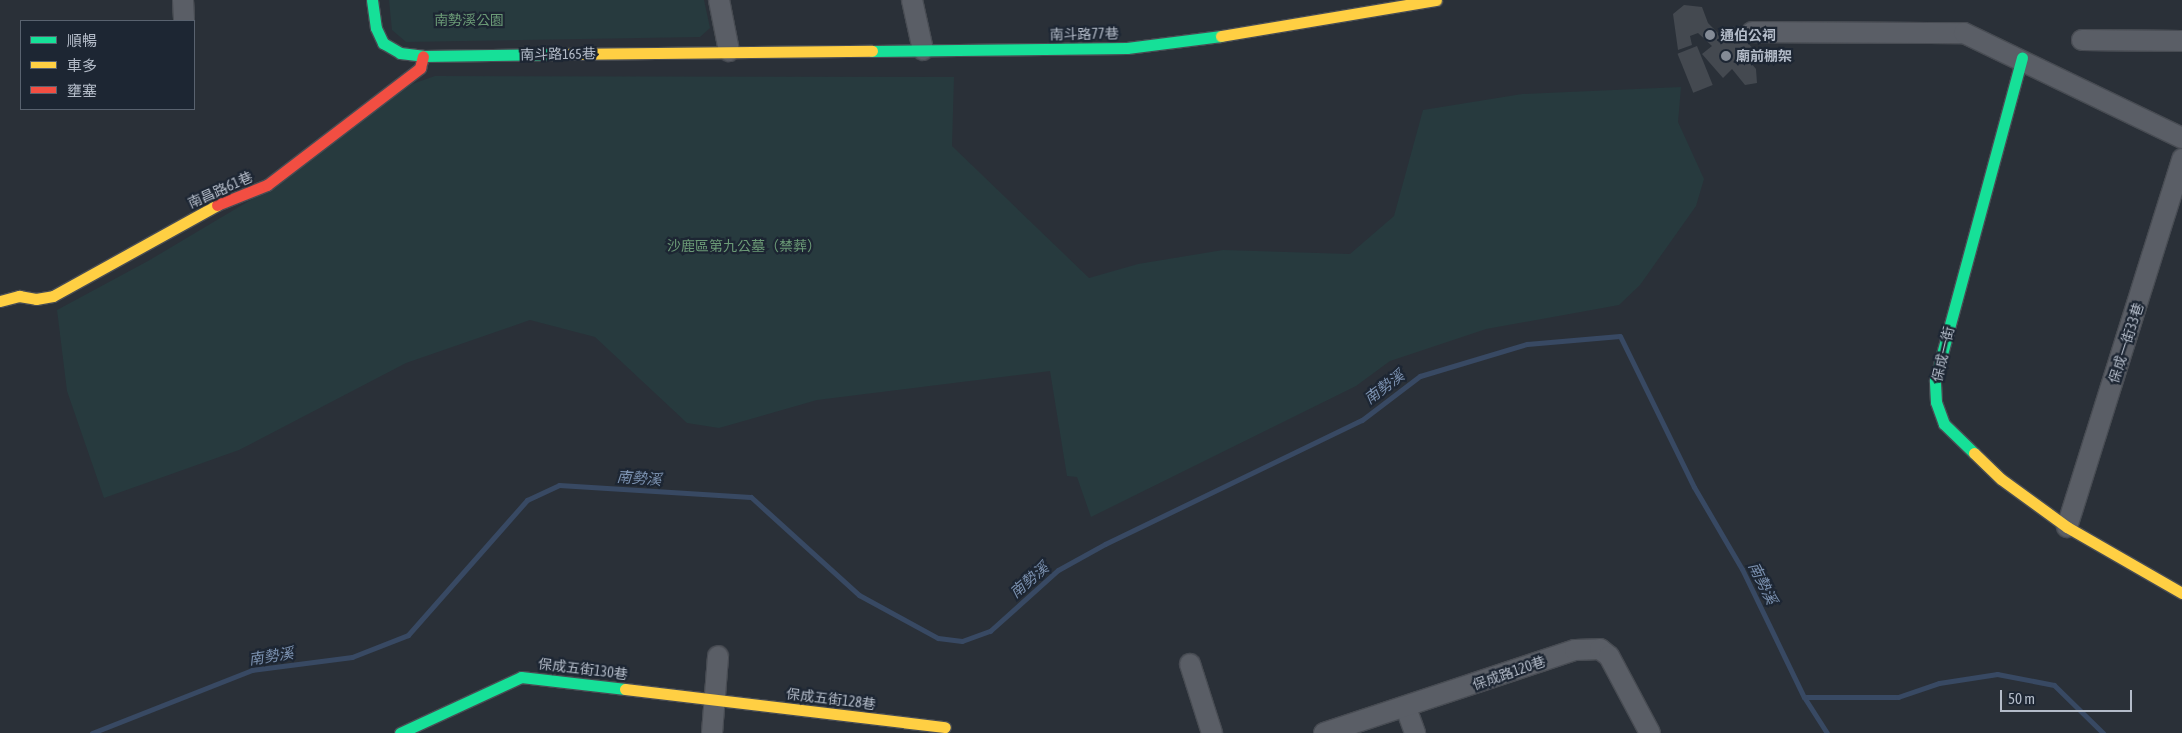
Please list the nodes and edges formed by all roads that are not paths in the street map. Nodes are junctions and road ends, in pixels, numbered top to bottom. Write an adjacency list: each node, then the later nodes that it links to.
1 (183, 0): 7 (street)
2 (372, 0): 13 (street, 南斗路165巷)
3 (719, 0): 12 (street)
4 (912, 0): 11 (street)
5 (1436, 0): 6 (street, 南斗路77巷)
6 (1352, 7): 11 (street, 南斗路77巷)
7 (184, 20)
8 (1752, 32): 14 (street)
9 (2082, 40): 10 (street)
10 (2182, 41)
11 (923, 50): 12 (street, 南斗路77巷)
12 (729, 51): 13 (street, 南斗路165巷)
13 (423, 56): 17 (street, 南昌路61巷)
14 (2022, 58): 15 (street); 18 (street, 保成一街)
15 (2182, 138)
16 (2182, 159): 18 (street, 保成一街33巷)
17 (0, 301)
18 (2067, 527): 19 (street, 保成一街)
19 (2182, 592)
20 (718, 656): 22 (street)
21 (1190, 664): 27 (street)
22 (714, 700): 24 (street, 保成五街128巷); 25 (street, 保成五街130巷); 26 (street)
23 (1406, 708): 28 (street, 保成路120巷); 29 (street); 30 (street, 保成路120巷)
24 (945, 727)
25 (400, 733)
26 (712, 733)
27 (1212, 733)
28 (1324, 733)
29 (1415, 733)
30 (1650, 733)

